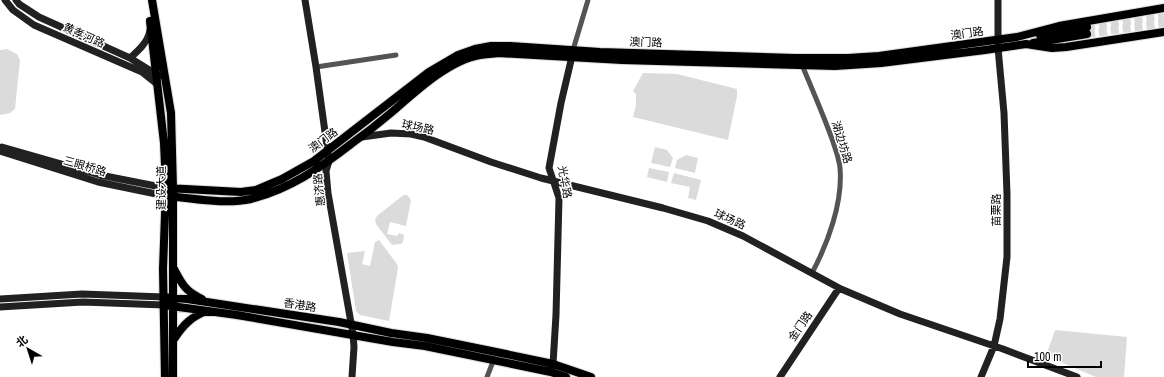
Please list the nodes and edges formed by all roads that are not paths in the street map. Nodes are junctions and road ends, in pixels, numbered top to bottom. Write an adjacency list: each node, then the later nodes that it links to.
1 (5, 0): 21 (street, 黄孝河路)
2 (16, 0): 16 (street, 黄孝河路)
3 (147, 0): 9 (main road, 建设大道)
4 (152, 0): 20 (main road, 建设大道)
5 (305, 0): 18 (street, 惠济路)
6 (588, 0): 14 (street, 光华路)
7 (998, 0): 12 (street, 苗栗路)
8 (1162, 9): 11 (main road, 澳门路)
9 (150, 28): 16 (street); 19 (main road, 建设大道)
10 (1164, 32): 13 (main road, 澳门路)
11 (1017, 38): 12 (main road, 澳门路); 13 (main road)
12 (997, 44): 13 (main road, 澳门路); 14 (main road, 澳门路); 17 (main road, 澳门路); 43 (street, 苗栗路)
13 (1026, 44)
14 (573, 53): 17 (main road, 澳门路); 22 (main road, 澳门路); 25 (main road, 澳门路); 27 (street, 光华路)
15 (396, 55): 18 (street)
16 (130, 58): 19 (street, 黄孝河路)
17 (802, 65): 30 (street, 湖边坊路)
18 (316, 67): 25 (street, 惠济路)
19 (156, 74): 20 (street, 黄孝河路); 21 (main road, 建设大道)
20 (165, 81): 28 (main road, 建设大道)
21 (157, 84): 28 (main road, 建设大道)
22 (359, 138): 26 (main road, 澳门路); 27 (street, 球场路)
23 (0, 147): 28 (street, 三眼桥路)
24 (0, 151): 28 (street, 三眼桥路)
25 (327, 151): 26 (street, 惠济路); 28 (main road, 澳门路)
26 (329, 161): 28 (main road, 澳门路); 40 (street, 惠济路)
27 (555, 182): 30 (street, 球场路); 45 (street, 光华路)
28 (170, 192): 29 (main road, 建设大道); 32 (main road, 建设大道)
29 (173, 266): 33 (main road, 建设大道); 35 (main road)
30 (812, 273): 31 (street, 球场路)
31 (839, 288): 43 (street, 球场路); 52 (street, 金门路)
32 (164, 297): 33 (main road, 香港路); 34 (street, 香港路); 36 (main road, 建设大道)
33 (174, 297): 35 (main road, 香港路); 37 (main road, 建设大道)
34 (0, 299)
35 (210, 302): 40 (main road, 香港路)
36 (164, 305): 37 (main road, 香港路); 38 (street, 香港路); 46 (main road, 建设大道)
37 (174, 306): 39 (main road, 香港路); 42 (main road, 建设大道)
38 (0, 307)
39 (208, 311): 41 (main road, 香港路); 42 (main road)
40 (352, 325): 41 (street, 惠济路); 45 (main road, 香港路)
41 (353, 334): 44 (main road, 香港路); 48 (street, 惠济路)
42 (174, 340): 47 (main road, 建设大道)
43 (994, 346): 53 (street, 苗栗路); 54 (street, 球场路)
44 (494, 359): 45 (main road, 香港路); 49 (street)
45 (552, 368): 50 (main road, 香港路); 51 (main road, 香港路)
46 (165, 377)
47 (173, 377)
48 (352, 377)
49 (488, 377)
50 (566, 377)
51 (591, 377)
52 (780, 377)
53 (981, 377)
54 (1076, 377)

